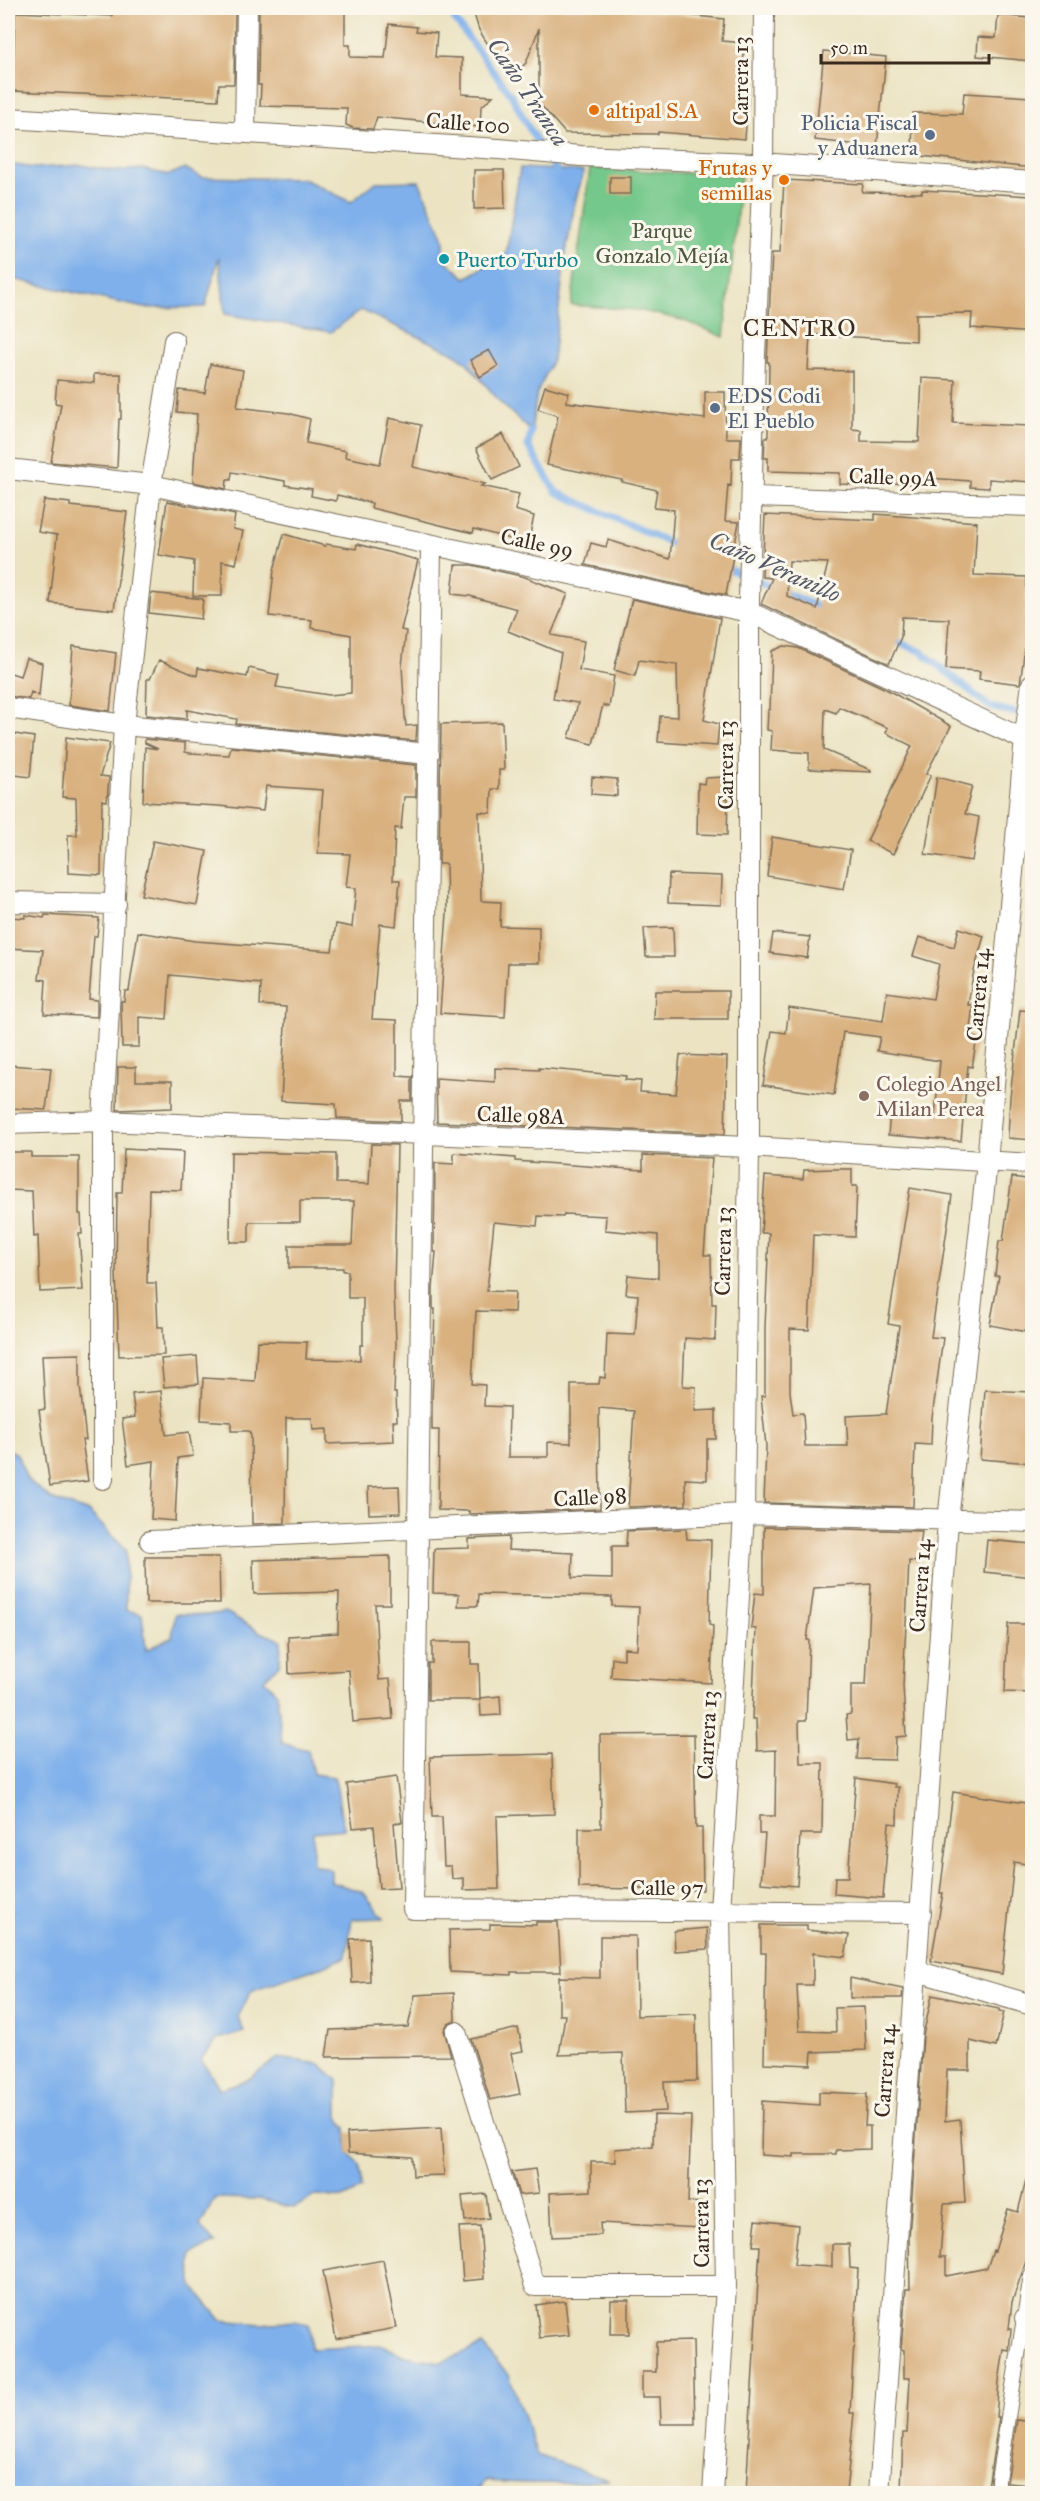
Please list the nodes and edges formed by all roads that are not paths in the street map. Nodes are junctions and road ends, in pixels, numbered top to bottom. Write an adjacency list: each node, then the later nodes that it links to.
1 (247, 8): 4 (street)
2 (764, 8): 5 (street, Carrera 13)
3 (8, 118): 4 (street, Calle 100)
4 (245, 133): 5 (street, Calle 100)
5 (763, 164): 6 (street, Calle 100); 10 (street, Carrera 13)
6 (1032, 182)
7 (174, 341): 9 (street)
8 (8, 469): 9 (street, Calle 99)
9 (151, 485): 12 (street, Calle 99); 16 (street)
10 (752, 497): 11 (street, Calle 99A); 13 (street, Carrera 13)
11 (1032, 506)
12 (431, 545): 13 (street, Calle 99); 18 (street)
13 (749, 606): 17 (street, Calle 99); 24 (street, Carrera 13)
14 (1032, 693): 17 (street, Carrera 14)
15 (8, 708): 16 (street)
16 (124, 725): 18 (street); 20 (street)
17 (1028, 736): 25 (street, Carrera 14)
18 (429, 754): 23 (street)
19 (8, 902): 20 (street)
20 (116, 904): 21 (street)
21 (103, 1121): 22 (street, Calle 98A); 23 (street, Calle 98A); 27 (street)
22 (8, 1124)
23 (424, 1135): 24 (street, Calle 98A); 31 (street)
24 (749, 1147): 25 (street, Calle 98A); 28 (street, Carrera 13)
25 (987, 1162): 26 (street, Calle 98A); 29 (street, Carrera 14)
26 (1032, 1164)
27 (103, 1479)
28 (744, 1514): 29 (street, Calle 98); 31 (street, Calle 98); 33 (street, Carrera 13)
29 (948, 1521): 30 (street, Calle 98); 34 (street, Carrera 14)
30 (1032, 1522)
31 (418, 1529): 32 (street, Calle 98); 33 (street, Calle 97)
32 (150, 1541)
33 (720, 1912): 34 (street, Calle 97); 39 (street, Carrera 13)
34 (921, 1913): 35 (street, Carrera 14)
35 (917, 1971): 36 (street); 42 (street, Carrera 14)
36 (1032, 2005)
37 (456, 2032): 39 (street)
38 (1031, 2275): 40 (street)
39 (726, 2286): 41 (street, Carrera 13)
40 (1029, 2319): 43 (street)
41 (713, 2493)
42 (879, 2493)
43 (998, 2493)

